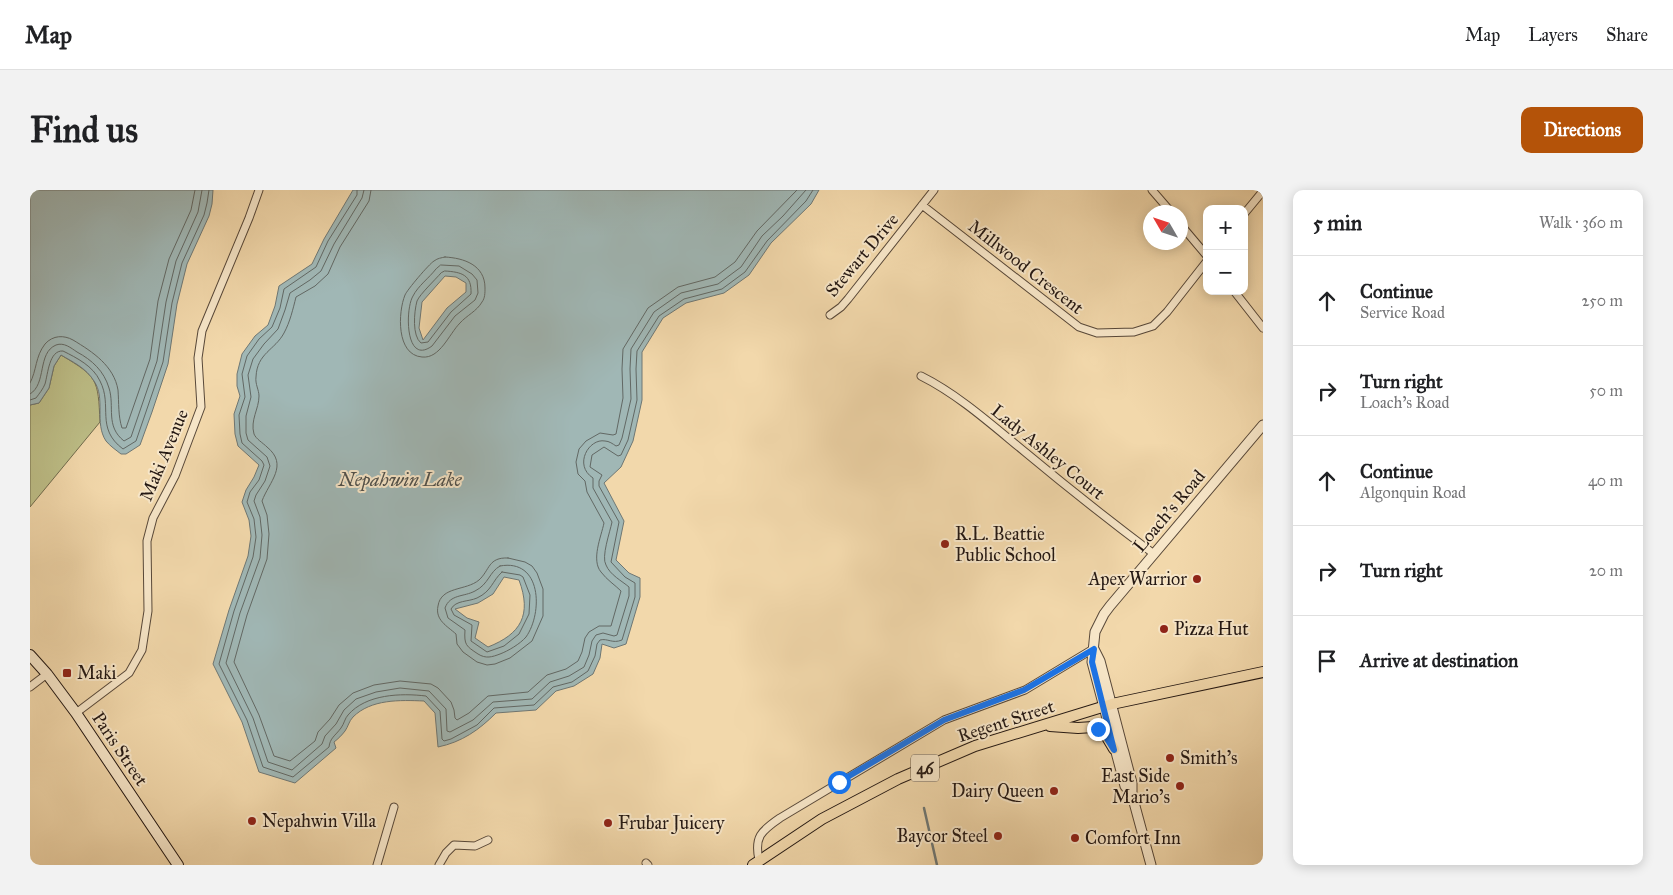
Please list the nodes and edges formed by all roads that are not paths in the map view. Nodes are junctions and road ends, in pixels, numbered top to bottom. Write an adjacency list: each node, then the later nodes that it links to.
1 (259, 190): 23 (street, Maki Avenue)
2 (934, 190): 5 (street, Stewart Drive)
3 (1152, 190): 6 (street)
4 (1263, 190): 7 (street)
5 (922, 205): 10 (street, Millwood Crescent); 12 (street, Stewart Drive)
6 (1165, 205)
7 (1248, 209)
8 (1188, 233): 9 (street)
9 (1203, 251)
10 (1203, 266)
11 (1237, 295): 13 (street)
12 (830, 315)
13 (1263, 328)
14 (921, 376): 16 (street, Lady Ashley Court)
15 (1263, 425): 16 (street, Loach's Road)
16 (1154, 554): 17 (street, Loach's Road)
17 (1094, 649): 22 (street); 29 (street)
18 (30, 655): 20 (main road, Paris Street)
19 (1263, 672): 22 (main road, Regent Street / 46)
20 (48, 674): 21 (street); 23 (main road, Paris Street)
21 (30, 687)
22 (1108, 706): 24 (main road, Regent Street / 46); 25 (street); 26 (street)
23 (76, 713): 30 (main road, Paris Street)
24 (1044, 725): 25 (main road); 29 (main road, Regent Street / 46)
25 (1114, 750): 26 (street)
26 (1132, 795): 33 (street)
27 (394, 807): 31 (street)
28 (488, 840): 32 (street)
29 (756, 863)
30 (178, 865)
31 (376, 865)
32 (439, 865)
33 (1151, 865)

